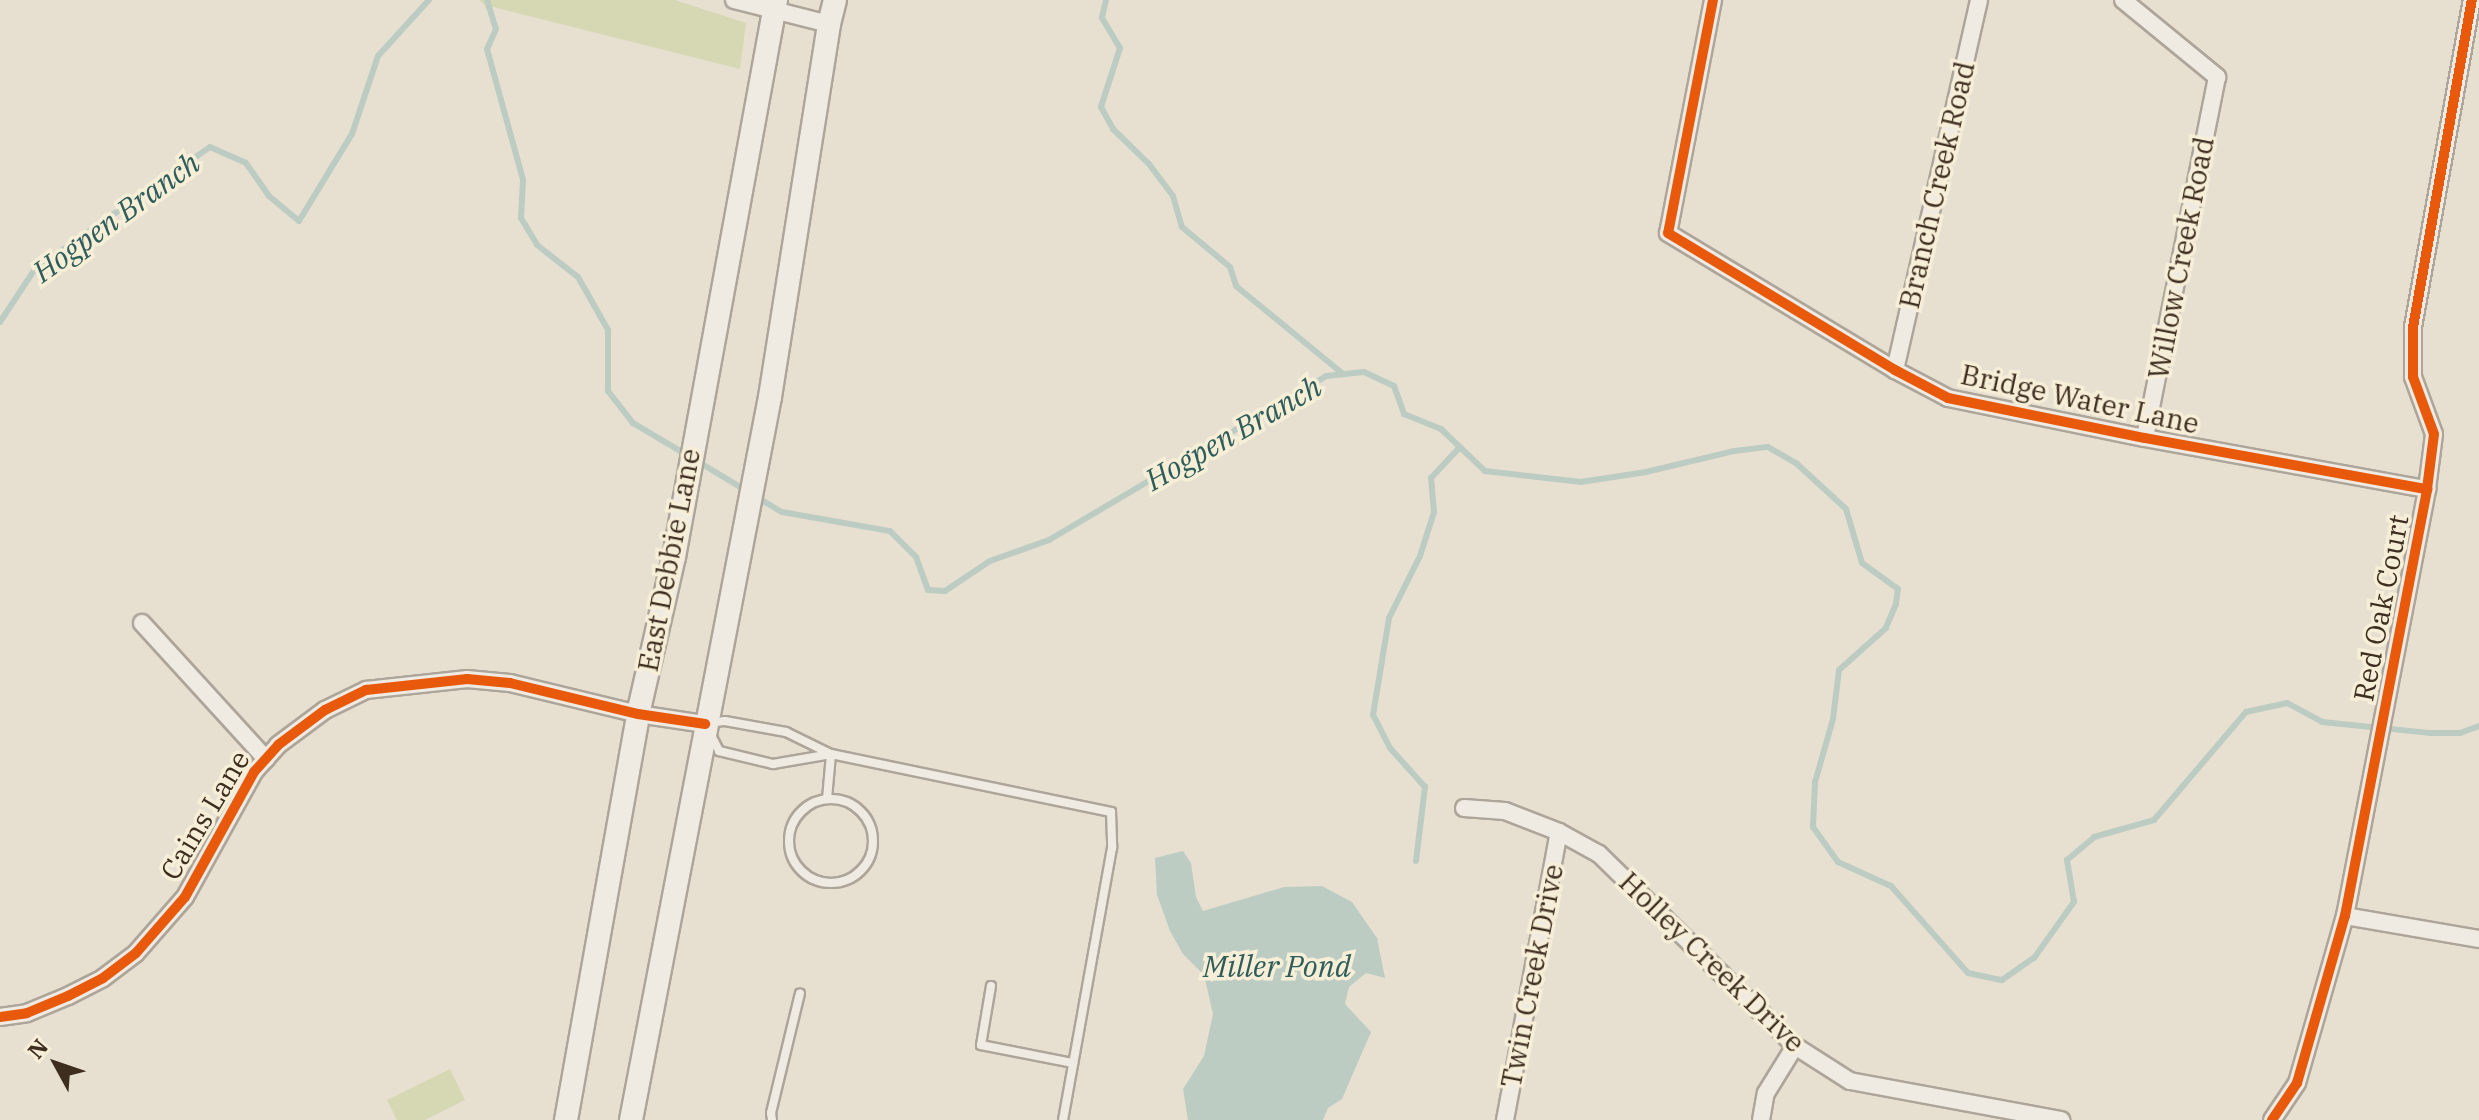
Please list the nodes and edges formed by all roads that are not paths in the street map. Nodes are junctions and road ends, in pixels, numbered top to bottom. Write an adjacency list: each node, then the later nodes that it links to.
1 (734, 0): 7 (street)
2 (835, 0): 8 (main road)
3 (1713, 0): 9 (street, Bridge Water Lane)
4 (1979, 0): 9 (street, Branch Creek Road)
5 (2123, 0): 10 (street, Willow Creek Road)
6 (2472, 0): 11 (street, Red Oak Court)
7 (775, 6): 8 (street); 13 (main road, East Debbie Lane)
8 (829, 24): 14 (main road)
9 (1895, 370): 10 (street, Bridge Water Lane)
10 (2145, 438): 11 (street, Bridge Water Lane)
11 (2427, 489): 20 (street, Red Oak Court)
12 (142, 623): 16 (street)
13 (638, 714): 14 (street, Cains Lane); 16 (street, Cains Lane); 28 (main road, East Debbie Lane)
14 (705, 724): 15 (lane); 15 (lane); 29 (main road)
15 (831, 754): 17 (lane); 26 (lane)
16 (266, 759): 24 (street, Cains Lane)
17 (827, 799): 17 (lane)
18 (1464, 808): 19 (street, Holley Creek Drive)
19 (1559, 832): 25 (street, Holley Creek Drive); 32 (street, Twin Creek Drive)
20 (2345, 916): 21 (street); 35 (street, Red Oak Court)
21 (2479, 939)
22 (991, 986): 26 (lane)
23 (800, 993): 30 (lane)
24 (0, 1017)
25 (1795, 1046): 27 (street, Holley Creek Drive); 33 (street)
26 (1073, 1063): 31 (lane)
27 (2018, 1116): 34 (street, Holley Creek Drive)
28 (566, 1120)
29 (631, 1120)
30 (772, 1120)
31 (1063, 1120)
32 (1505, 1120)
33 (1761, 1120)
34 (2061, 1120)
35 (2272, 1120)

